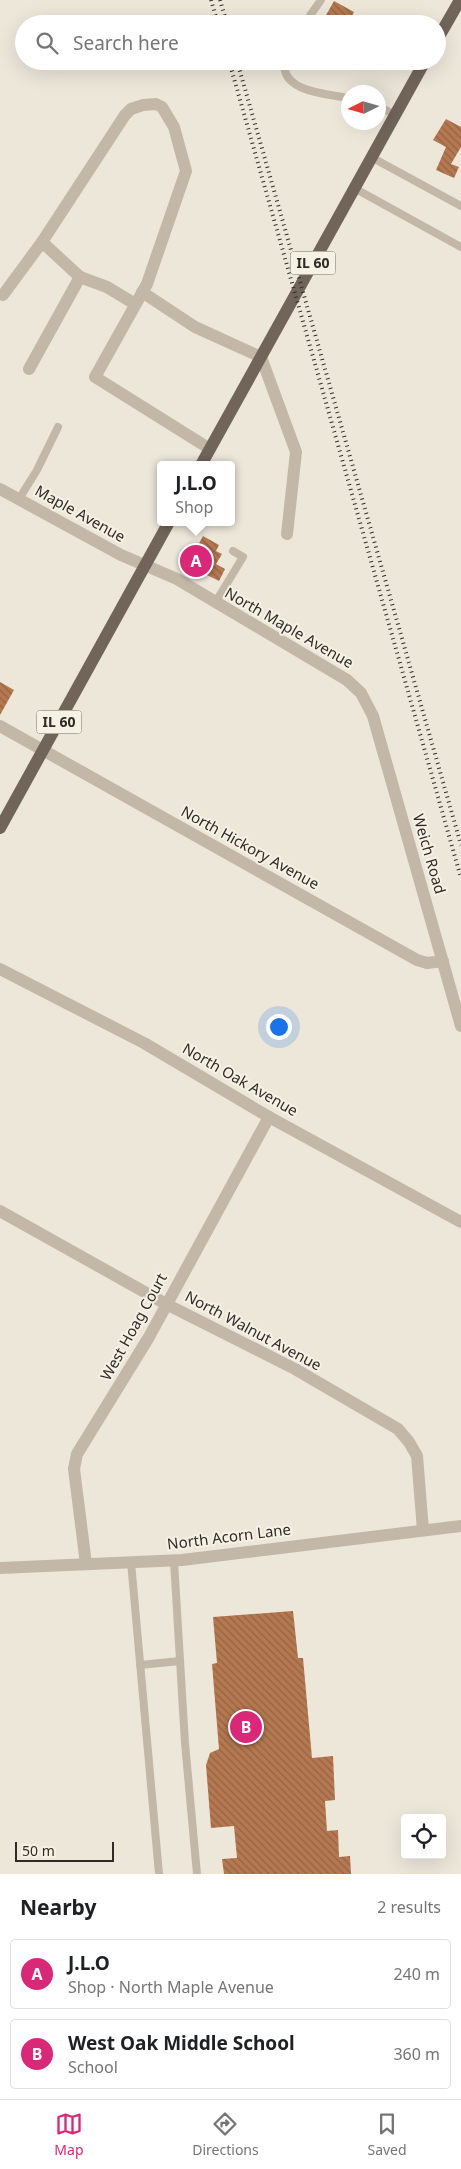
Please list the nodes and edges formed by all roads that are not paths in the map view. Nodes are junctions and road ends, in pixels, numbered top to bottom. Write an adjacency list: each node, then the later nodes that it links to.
1 (321, 0): 3 (lane)
2 (460, 0): 4 (main road)
3 (310, 15)
4 (446, 24)
5 (286, 70): 7 (lane)
6 (420, 70): 9 (main road, IL 60)
7 (341, 96)
8 (386, 111): 9 (lane)
9 (395, 116): 10 (main road, IL 60)
10 (371, 157): 11 (main road, IL 60); 12 (lane)
11 (354, 188): 14 (lane); 19 (main road, IL 60)
12 (461, 206)
13 (42, 242): 15 (street); 16 (street); 17 (street)
14 (461, 247)
15 (80, 277): 18 (street); 20 (street)
16 (142, 292): 18 (street); 19 (street)
17 (4, 295)
18 (134, 304): 22 (street)
19 (262, 357): 22 (main road, IL 60); 27 (street)
20 (29, 369)
21 (58, 427): 25 (lane)
22 (210, 449): 23 (main road, IL 60)
23 (203, 461)
24 (0, 489): 25 (street, Maple Avenue)
25 (19, 499): 29 (street, Maple Avenue)
26 (167, 526): 29 (main road, IL 60)
27 (287, 534)
28 (233, 551): 30 (lane)
29 (144, 566): 30 (street, North Maple Avenue); 33 (main road, IL 60)
30 (215, 604): 31 (street, North Maple Avenue)
31 (361, 693): 35 (street, Weich Road)
32 (0, 726): 33 (street, North Hickory Avenue)
33 (44, 750): 34 (main road, IL 60); 35 (street, North Hickory Avenue)
34 (0, 828)
35 (443, 961): 37 (street, Weich Road)
36 (0, 969): 38 (street, North Oak Avenue)
37 (461, 1026)
38 (269, 1116): 40 (street, North Oak Avenue); 41 (street, West Hoag Court)
39 (2, 1217): 41 (street, North Walnut Avenue)
40 (461, 1222)
41 (166, 1304): 43 (street, North Walnut Avenue); 46 (street, West Hoag Court)
42 (461, 1526): 43 (street, North Acorn Lane)
43 (423, 1530): 44 (street, North Acorn Lane)
44 (174, 1561): 45 (street, North Acorn Lane); 48 (lane)
45 (131, 1562): 46 (street, North Acorn Lane); 49 (lane)
46 (86, 1564): 47 (street, North Acorn Lane)
47 (0, 1568)
48 (180, 1661): 49 (lane); 51 (lane)
49 (140, 1665): 50 (lane)
50 (159, 1874)
51 (197, 1874)

